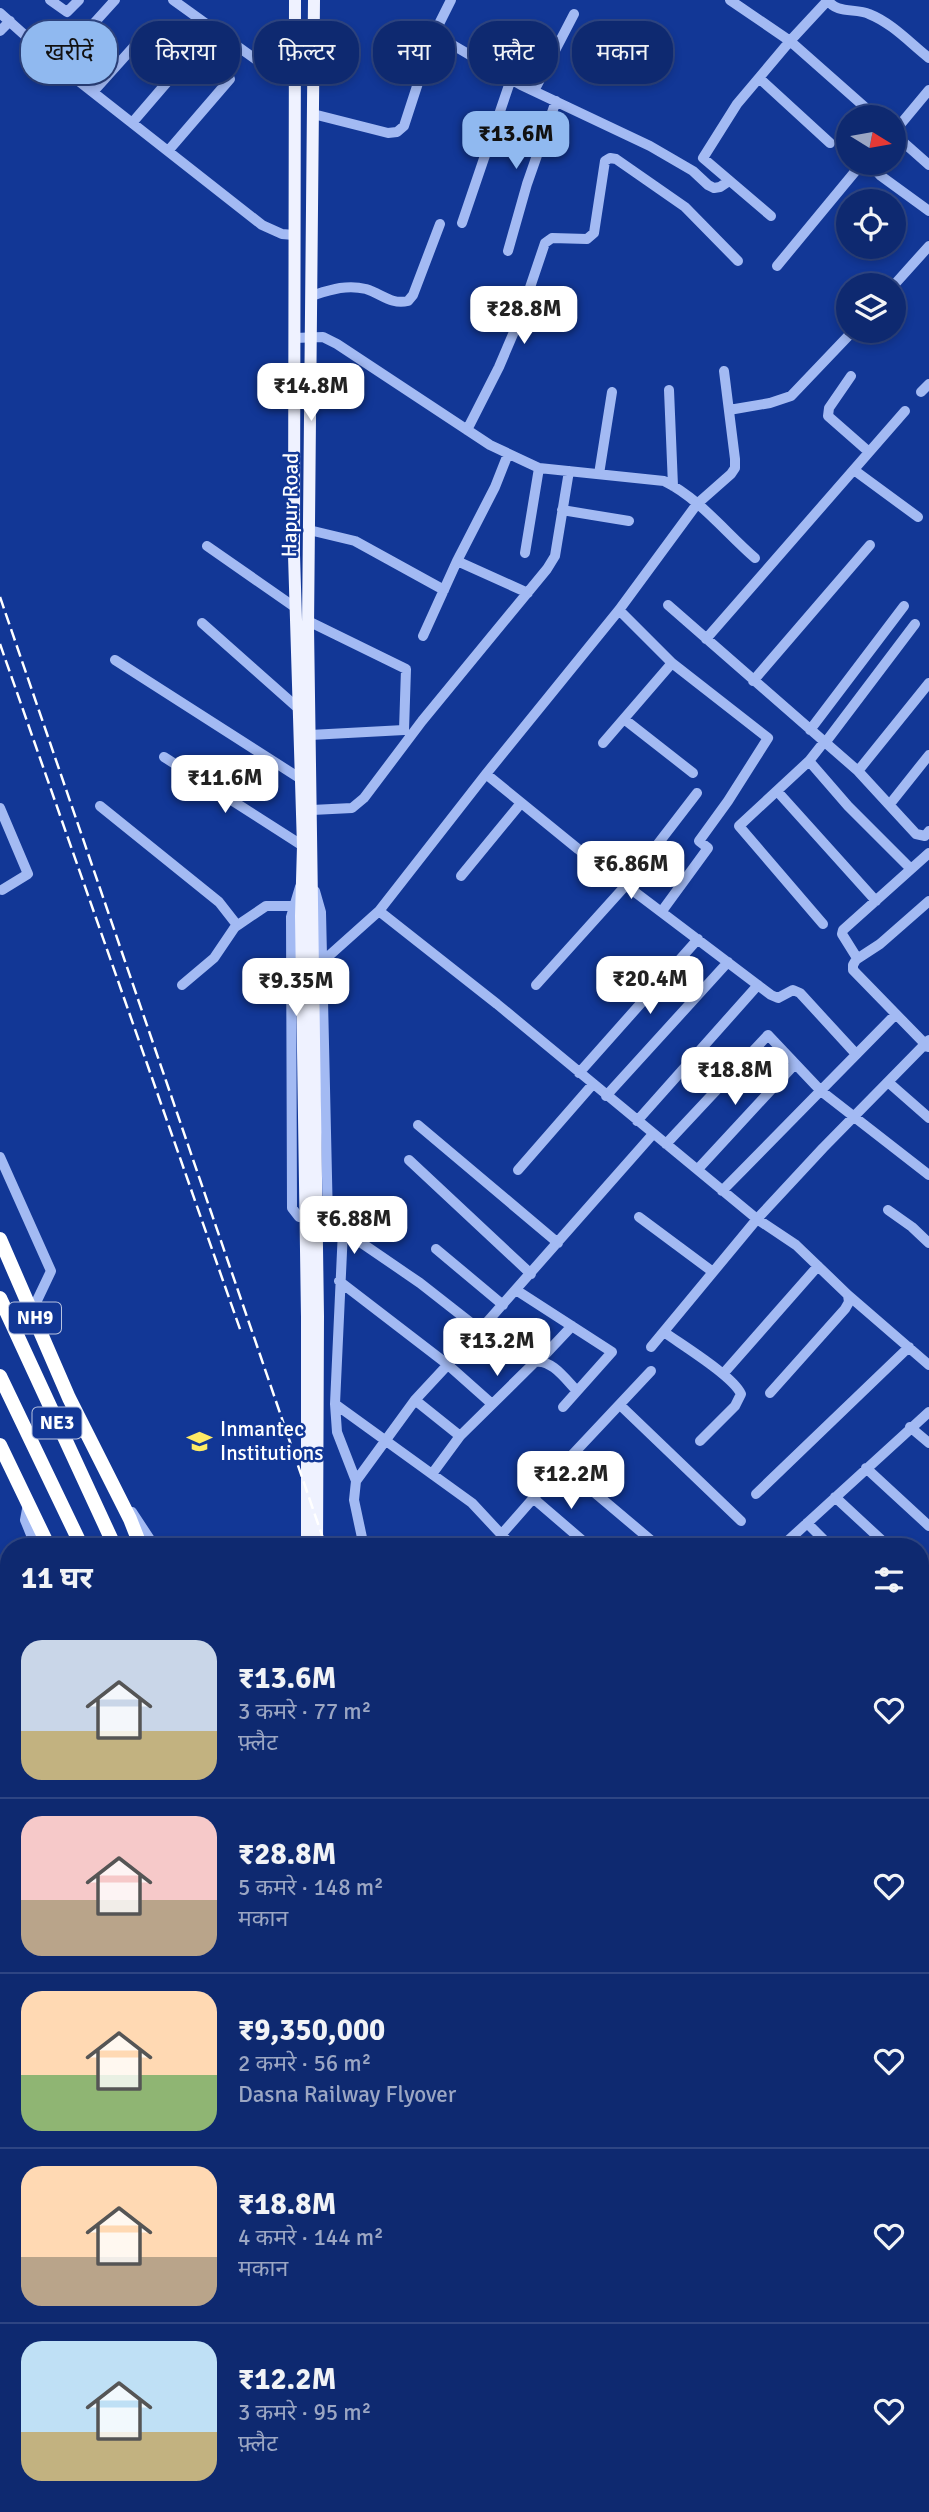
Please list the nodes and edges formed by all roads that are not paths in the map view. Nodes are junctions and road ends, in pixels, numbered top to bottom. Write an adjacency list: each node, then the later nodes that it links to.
1 (50, 0): 2 (street)
2 (79, 0)
3 (115, 0): 13 (street)
4 (173, 0): 20 (street)
5 (295, 0): 14 (main road, Hapur Road)
6 (314, 0): 35 (main road, Hapur Road)
7 (451, 0): 15 (street)
8 (730, 0): 18 (street)
9 (828, 0): 18 (street); 21 (street)
10 (0, 13): 12 (street)
11 (575, 15): 30 (street)
12 (10, 21): 16 (street); 17 (street)
13 (96, 21)
14 (295, 21)
15 (440, 21)
16 (0, 31)
17 (21, 31)
18 (790, 41): 22 (street); 34 (street)
19 (131, 50): 32 (street)
20 (254, 58)
21 (929, 58)
22 (759, 78): 38 (street); 42 (street)
23 (83, 84): 32 (street)
24 (166, 84): 37 (street)
25 (226, 84): 40 (street)
26 (295, 84): 47 (main road, Hapur Road)
27 (418, 84): 35 (street)
28 (509, 84): 45 (street)
29 (521, 84): 30 (street)
30 (534, 90): 33 (street)
31 (929, 90): 36 (street)
32 (93, 92): 37 (street)
33 (556, 101): 42 (street); 49 (street)
34 (862, 105)
35 (313, 114): 53 (main road, Hapur Road)
36 (906, 118)
37 (132, 123): 40 (street)
38 (830, 143)
39 (906, 144): 41 (street)
40 (168, 151): 47 (street)
41 (929, 165)
42 (729, 181): 44 (street)
43 (929, 211): 51 (street)
44 (771, 216)
45 (463, 223)
46 (440, 224): 53 (street)
47 (295, 235): 55 (main road, Hapur Road)
48 (929, 246): 52 (street)
49 (508, 251)
50 (738, 261): 65 (street)
51 (776, 266)
52 (905, 273)
53 (311, 296): 54 (main road, Hapur Road)
54 (312, 337): 55 (street); 65 (street); 77 (main road, Hapur Road)
55 (294, 338): 87 (main road, Hapur Road)
56 (842, 343): 63 (street)
57 (724, 371): 63 (street)
58 (851, 376): 66 (street)
59 (929, 384): 62 (street)
60 (669, 390): 72 (street)
61 (612, 392): 71 (street)
62 (921, 392)
63 (729, 410): 73 (street)
64 (905, 411): 66 (street)
65 (467, 430): 67 (street)
66 (869, 452): 69 (street)
67 (508, 454): 68 (street); 82 (street)
68 (539, 468): 70 (street); 80 (street)
69 (854, 470): 75 (street); 93 (street)
70 (569, 471): 71 (street); 74 (street)
71 (599, 474): 72 (street)
72 (673, 485): 73 (street)
73 (697, 504): 81 (street); 88 (street)
74 (562, 510): 76 (street); 84 (street)
75 (918, 517)
76 (629, 521)
77 (309, 530): 83 (street); 89 (main road, Hapur Road)
78 (870, 545): 96 (street)
79 (207, 546): 87 (street)
80 (525, 553)
81 (755, 558)
82 (457, 561): 83 (street); 84 (street)
83 (444, 590): 92 (street)
84 (527, 593): 117 (street)
85 (668, 605): 93 (street)
86 (904, 606): 100 (street)
87 (296, 608): 98 (main road, Hapur Road)
88 (620, 610): 95 (street); 109 (street)
89 (308, 621): 101 (main road, Hapur Road); 101 (street)
90 (202, 623): 98 (street)
91 (915, 624): 103 (street)
92 (423, 636)
93 (706, 639): 96 (street)
94 (115, 660): 110 (street)
95 (673, 663): 99 (street); 131 (street)
96 (753, 681): 100 (street)
97 (929, 683): 107 (street)
98 (299, 709): 110 (main road, Hapur Road)
99 (624, 719): 102 (street); 108 (street)
100 (810, 730): 103 (street)
101 (310, 735): 117 (main road, Hapur Road)
102 (603, 743)
103 (825, 743): 106 (street); 107 (street)
104 (929, 755): 114 (street)
105 (164, 757): 119 (street)
106 (809, 761): 111 (street); 122 (street)
107 (858, 771): 114 (street)
108 (693, 773)
109 (486, 774): 113 (street); 130 (street)
110 (301, 779): 119 (main road, Hapur Road)
111 (777, 791): 127 (street); 132 (street)
112 (697, 793): 125 (street)
113 (522, 803): 123 (street); 125 (street)
114 (890, 804): 118 (street)
115 (100, 806): 133 (street)
116 (0, 808): 126 (street)
117 (312, 810): 124 (main road, Hapur Road)
118 (925, 834): 120 (street)
119 (303, 846): 124 (main road, Hapur Road)
120 (929, 847)
121 (929, 853): 122 (street)
122 (912, 869): 127 (street)
123 (461, 876)
124 (307, 884): 129 (street); 134 (main road); 137 (street)
125 (627, 884): 131 (street); 140 (street)
126 (2, 890)
127 (876, 901): 136 (street)
128 (929, 901): 136 (street)
129 (293, 906): 133 (street); 166 (street)
130 (379, 911): 137 (street); 146 (street)
131 (662, 911): 135 (street)
132 (823, 924)
133 (237, 925): 139 (street)
134 (307, 928): 225 (main road); 226 (main road)
135 (698, 939): 138 (street); 146 (street)
136 (857, 959): 142 (street)
137 (322, 962): 166 (street)
138 (728, 962): 141 (street); 150 (street)
139 (182, 985)
140 (536, 985)
141 (758, 985): 144 (street); 153 (street)
142 (895, 1015): 143 (street); 144 (street)
143 (928, 1045): 147 (street)
144 (856, 1054): 149 (street)
145 (794, 1065): 149 (street); 156 (street); 159 (street)
146 (579, 1073): 148 (street)
147 (888, 1082): 151 (street); 152 (street)
148 (593, 1084): 150 (street); 160 (street)
149 (821, 1091): 151 (street); 162 (street)
150 (606, 1096): 153 (street)
151 (853, 1117): 161 (street); 165 (street)
152 (929, 1118)
153 (637, 1121): 155 (street)
154 (418, 1125): 170 (street)
155 (653, 1134): 156 (street); 170 (street)
156 (666, 1144): 159 (street)
157 (0, 1157): 180 (street)
158 (409, 1160): 174 (street)
159 (698, 1169): 162 (street)
160 (518, 1170)
161 (929, 1175)
162 (722, 1191): 165 (street)
163 (888, 1210): 169 (street)
164 (639, 1217): 173 (street)
165 (757, 1219): 172 (street); 173 (street)
166 (328, 1220): 167 (street)
167 (343, 1230): 175 (street); 182 (street)
168 (0, 1239): 180 (highway, NH9)
169 (929, 1242)
170 (558, 1243): 174 (street)
171 (436, 1249): 179 (street)
172 (818, 1266): 177 (street); 190 (street)
173 (713, 1272): 183 (street)
174 (531, 1274): 176 (street)
175 (339, 1281): 187 (street); 195 (street)
176 (516, 1290): 179 (street); 181 (street)
177 (848, 1295): 185 (street); 193 (street)
178 (0, 1298): 222 (highway, NE3)
179 (503, 1305): 182 (street)
180 (32, 1311): 209 (highway, NH9)
181 (572, 1326): 186 (street); 192 (street)
182 (480, 1330): 187 (street)
183 (664, 1332): 184 (street); 190 (street)
184 (651, 1347)
185 (909, 1347): 188 (street); 211 (street)
186 (539, 1361): 192 (street); 196 (street)
187 (447, 1364): 194 (street); 196 (street)
188 (929, 1364)
189 (652, 1371): 197 (street)
190 (723, 1374): 203 (street)
191 (0, 1376): 221 (highway, NE3)
192 (577, 1391): 198 (street)
193 (770, 1393)
194 (415, 1400): 201 (street); 202 (street)
195 (335, 1404): 202 (street); 210 (street)
196 (492, 1404): 201 (street)
197 (620, 1405): 206 (street); 215 (street)
198 (563, 1407)
199 (929, 1412): 200 (street)
200 (911, 1427): 204 (street); 207 (street)
201 (460, 1436): 208 (street)
202 (385, 1439): 208 (street); 210 (street)
203 (700, 1441)
204 (929, 1443)
205 (0, 1445): 214 (highway)
206 (563, 1466): 213 (street); 230 (street)
207 (866, 1468): 212 (street); 217 (street)
208 (432, 1474): 218 (street)
209 (108, 1476): 223 (highway, NH9); 224 (street)
210 (356, 1481): 227 (street)
211 (756, 1494)
212 (835, 1497): 216 (street); 233 (street)
213 (533, 1498): 218 (street); 229 (street)
214 (28, 1503): 219 (street); 220 (highway)
215 (741, 1521)
216 (807, 1523): 231 (street); 232 (street)
217 (929, 1526)
218 (501, 1535): 228 (street)
219 (32, 1538)
220 (44, 1538)
221 (78, 1538)
222 (111, 1538)
223 (137, 1538)
224 (149, 1538)
225 (307, 1538)
226 (317, 1538)
227 (361, 1538)
228 (504, 1538)
229 (580, 1538)
230 (648, 1538)
231 (791, 1538)
232 (822, 1538)
233 (879, 1538)

